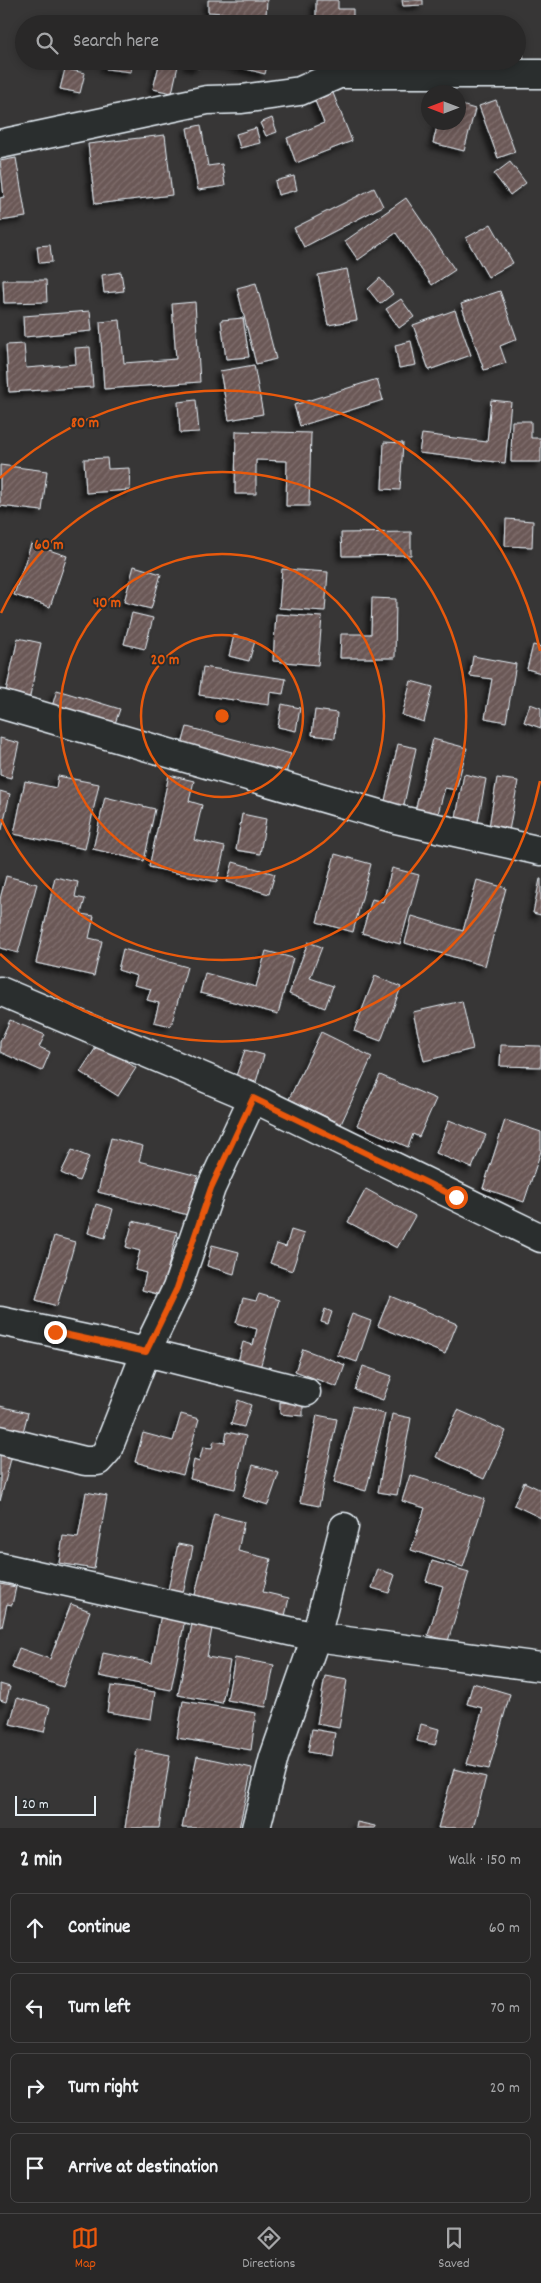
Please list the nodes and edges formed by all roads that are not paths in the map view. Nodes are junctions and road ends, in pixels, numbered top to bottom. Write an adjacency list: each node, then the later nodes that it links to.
1 (541, 74): 2 (street)
2 (0, 144)
3 (0, 704): 4 (street)
4 (541, 851)
5 (0, 991): 6 (street)
6 (253, 1098): 7 (street); 9 (street)
7 (541, 1238)
8 (0, 1321): 9 (street)
9 (146, 1352): 10 (street); 11 (street)
10 (306, 1392)
11 (0, 1440)
12 (344, 1527): 14 (street)
13 (0, 1568): 14 (street)
14 (316, 1637): 15 (street); 16 (street)
15 (541, 1667)
16 (256, 1828)

